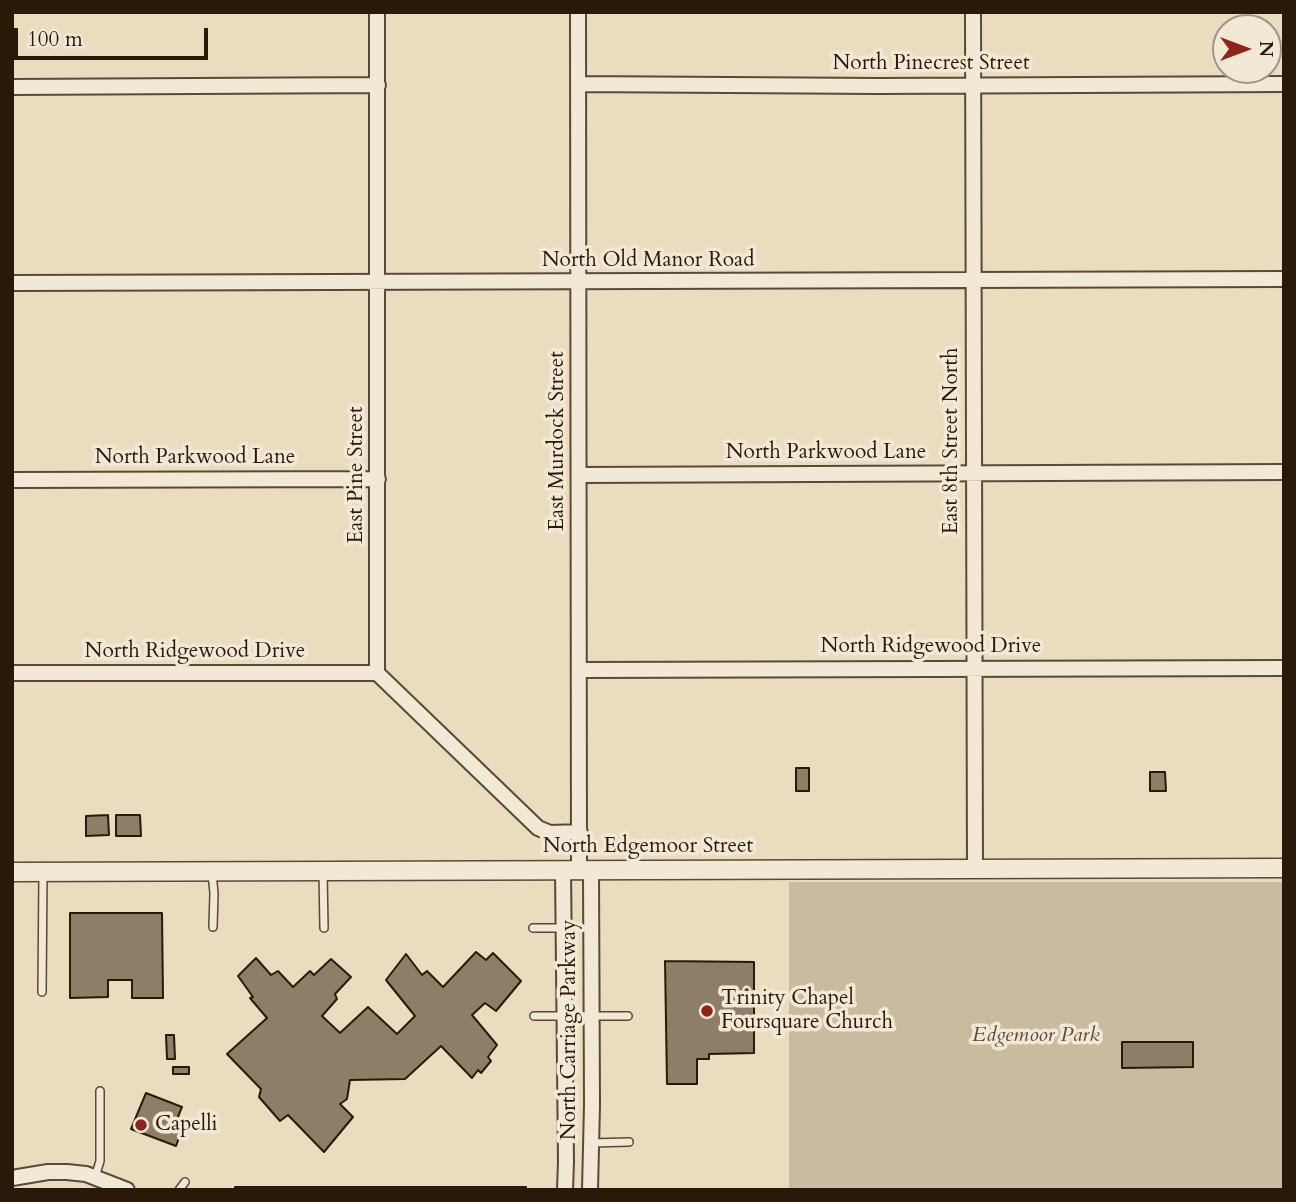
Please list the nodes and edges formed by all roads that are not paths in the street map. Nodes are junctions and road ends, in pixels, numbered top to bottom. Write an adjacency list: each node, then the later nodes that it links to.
1 (377, 12): 6 (street, East Pine Street)
2 (578, 12): 4 (street, East Murdock Street)
3 (972, 12): 7 (street, East 8th Street North)
4 (578, 84): 7 (street, North Pinecrest Street); 12 (street, East Murdock Street)
5 (1284, 84): 7 (street, North Pinecrest Street)
6 (377, 85): 8 (street); 11 (street, East Pine Street)
7 (973, 85): 10 (street, East 8th Street North)
8 (12, 87)
9 (1284, 279): 10 (street, North Old Manor Road)
10 (973, 280): 12 (street, North Old Manor Road); 15 (street, East 8th Street North)
11 (378, 282): 12 (street, North Old Manor Road); 13 (street, North Old Manor Road); 17 (street, East Pine Street)
12 (579, 282): 16 (street, East Murdock Street)
13 (12, 283)
14 (1284, 472): 15 (street, North Parkwood Lane)
15 (973, 474): 16 (street, North Parkwood Lane); 19 (street, East 8th Street North)
16 (579, 475): 21 (street, East Murdock Street)
17 (378, 479): 18 (street, North Parkwood Lane); 23 (street, East Pine Street)
18 (12, 480)
19 (974, 668): 20 (street, North Ridgewood Drive); 21 (street, North Ridgewood Drive); 25 (street, East 8th Street North)
20 (1284, 668)
21 (579, 670): 24 (street, East Murdock Street)
22 (12, 673): 23 (street, North Ridgewood Drive)
23 (377, 673): 24 (street)
24 (580, 832): 27 (street, East Murdock Street)
25 (975, 869): 26 (street, North Edgemoor Street); 27 (street, North Edgemoor Street)
26 (1284, 869)
27 (578, 870): 31 (street, North Edgemoor Street); 35 (street, North Carriage Parkway); 39 (street, North Carriage Parkway)
28 (43, 871): 29 (street, North Edgemoor Street); 30 (street, North Edgemoor Street); 36 (lane)
29 (12, 872)
30 (212, 872): 31 (street, North Edgemoor Street); 32 (lane)
31 (323, 872): 33 (lane)
32 (213, 927)
33 (324, 928)
34 (533, 928): 35 (lane)
35 (564, 928): 38 (street, North Carriage Parkway)
36 (42, 992)
37 (534, 1016): 38 (lane)
38 (564, 1016): 39 (lane); 49 (street, North Carriage Parkway)
39 (591, 1016): 40 (lane); 43 (street, North Carriage Parkway)
40 (628, 1016)
41 (100, 1091): 44 (lane)
42 (629, 1142): 43 (lane)
43 (591, 1143): 50 (street, North Carriage Parkway)
44 (95, 1177): 45 (street); 47 (street)
45 (12, 1178)
46 (185, 1182): 48 (lane)
47 (127, 1190)
48 (178, 1190)
49 (565, 1190)
50 (590, 1190)

